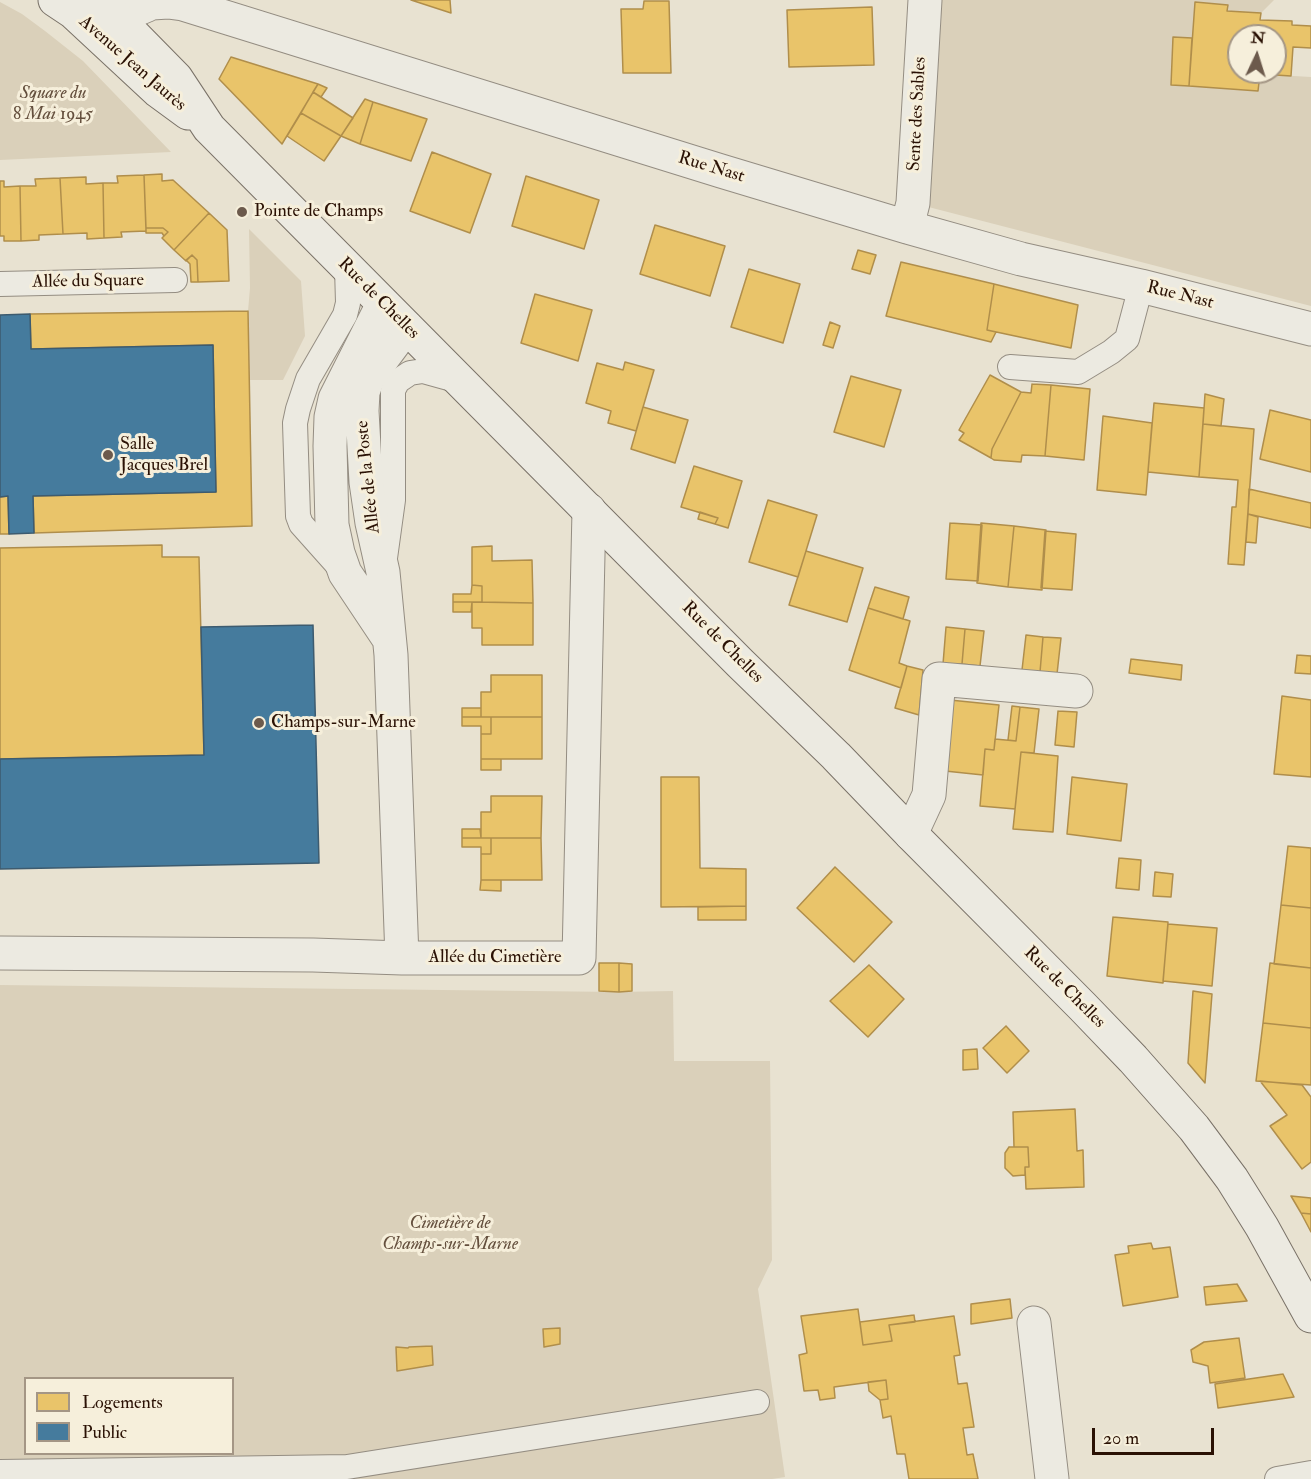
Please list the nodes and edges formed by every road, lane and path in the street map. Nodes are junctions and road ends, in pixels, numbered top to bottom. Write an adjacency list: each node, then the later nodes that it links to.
1 (55, 0): 4 (street, Avenue Jean Jaurès)
2 (925, 0): 5 (street, Sente des Sables)
3 (107, 9): 4 (street, Rue de Chelles); 5 (street, Rue Nast)
4 (209, 128): 6 (street, Rue de Chelles)
5 (907, 227): 9 (street, Rue Nast)
6 (347, 268): 10 (street, Rue de Chelles); 16 (lane)
7 (175, 280): 8 (lane, Allée du Square)
8 (0, 284)
9 (1140, 286): 12 (street, Rue Nast); 13 (lane)
10 (383, 304): 11 (street, Rue de Chelles); 16 (street, Allée de la Poste)
11 (406, 327): 14 (street, Rue de Chelles); 17 (street, Allée de la Poste)
12 (1311, 329)
13 (1010, 366)
14 (464, 383): 15 (street, Rue de Chelles); 17 (lane)
15 (589, 510): 20 (street, Rue de Chelles); 22 (street, Allée du Cimetière)
16 (345, 573): 18 (street, Allée de la Poste)
17 (383, 573): 18 (street, Allée de la Poste)
18 (390, 640): 22 (street, Allée de la Poste)
19 (1076, 691): 20 (street)
20 (911, 834): 23 (street, Rue de Chelles)
21 (0, 953): 22 (street, Allée du Cimetière)
22 (402, 958)
23 (1311, 1316)
24 (1034, 1323): 28 (street)
25 (757, 1401): 26 (lane)
26 (0, 1472)
27 (1311, 1473): 29 (lane)
28 (1052, 1479)
29 (1277, 1479)

